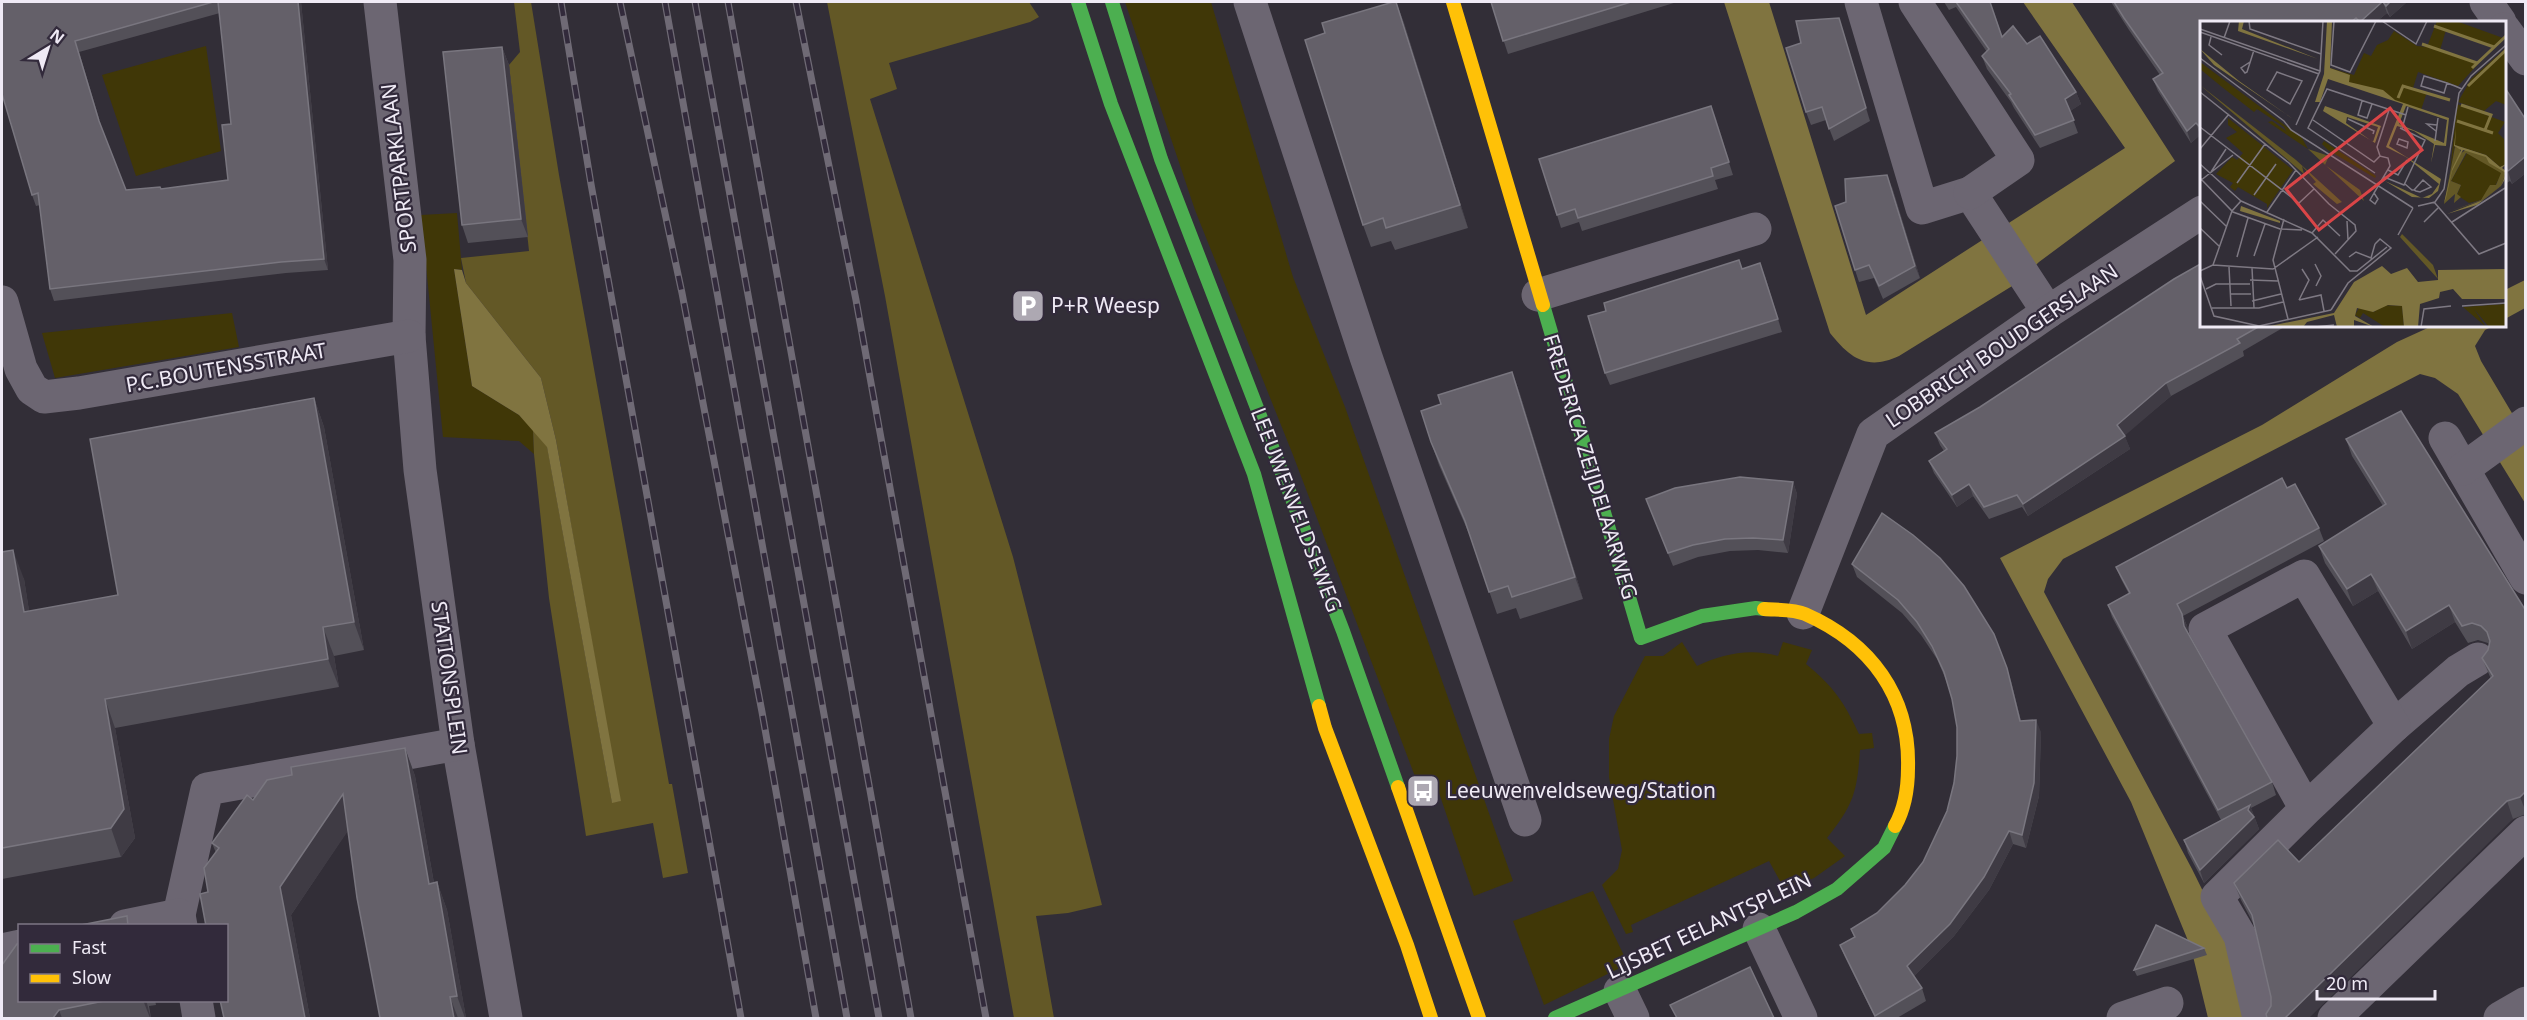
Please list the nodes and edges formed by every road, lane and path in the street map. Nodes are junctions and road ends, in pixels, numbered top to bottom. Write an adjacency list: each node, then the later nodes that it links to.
1 (380, 2): 16 (street, SPORTPARKLAAN)
2 (1078, 2): 40 (main road, LEEUWENVELDSEWEG)
3 (1112, 2): 41 (main road, LEEUWENVELDSEWEG)
4 (1250, 2): 27 (street)
5 (1453, 2): 13 (main road, FREDERICA ZEIJDELAARWEG)
6 (1861, 2): 10 (street)
7 (1915, 2): 10 (street)
8 (2506, 32): 9 (street)
9 (2526, 59)
10 (1978, 206): 15 (street)
11 (2200, 213): 15 (street, LOBBRICH BOUDGERSLAAN)
12 (1755, 229): 13 (street)
13 (1538, 295): 22 (main road, FREDERICA ZEIJDELAARWEG)
14 (2, 302): 16 (street, P.C.BOUTENSSTRAAT)
15 (2045, 307): 21 (street, LOBBRICH BOUDGERSLAAN)
16 (409, 336): 25 (street, STATIONSPLEIN)
17 (2526, 423): 19 (street)
18 (2445, 438): 19 (street)
19 (2470, 464): 20 (street)
20 (2526, 578)
21 (1803, 614): 22 (main road, LIJSBET EELANTSPLEIN); 31 (main road, LIJSBET EELANTSPLEIN)
22 (1641, 638)
23 (2478, 659): 24 (street)
24 (2394, 726): 26 (street); 26 (street)
25 (458, 744): 29 (street); 39 (street, STATIONSPLEIN)
26 (2306, 808): 45 (street)
27 (1525, 820)
28 (2526, 832): 46 (street)
29 (180, 920): 30 (street)
30 (143, 924)
31 (1759, 929): 37 (main road, LIJSBET EELANTSPLEIN); 43 (street)
32 (18, 946): 33 (street)
33 (2, 950)
34 (196, 1002): 38 (street)
35 (2168, 1003): 44 (street)
36 (2526, 1003): 47 (street)
37 (1627, 1005): 42 (main road, LIJSBET EELANTSPLEIN)
38 (200, 1018)
39 (506, 1018)
40 (1431, 1018)
41 (1479, 1018)
42 (1555, 1018)
43 (1801, 1018)
44 (2123, 1018)
45 (2259, 1018)
46 (2334, 1018)
47 (2500, 1018)

